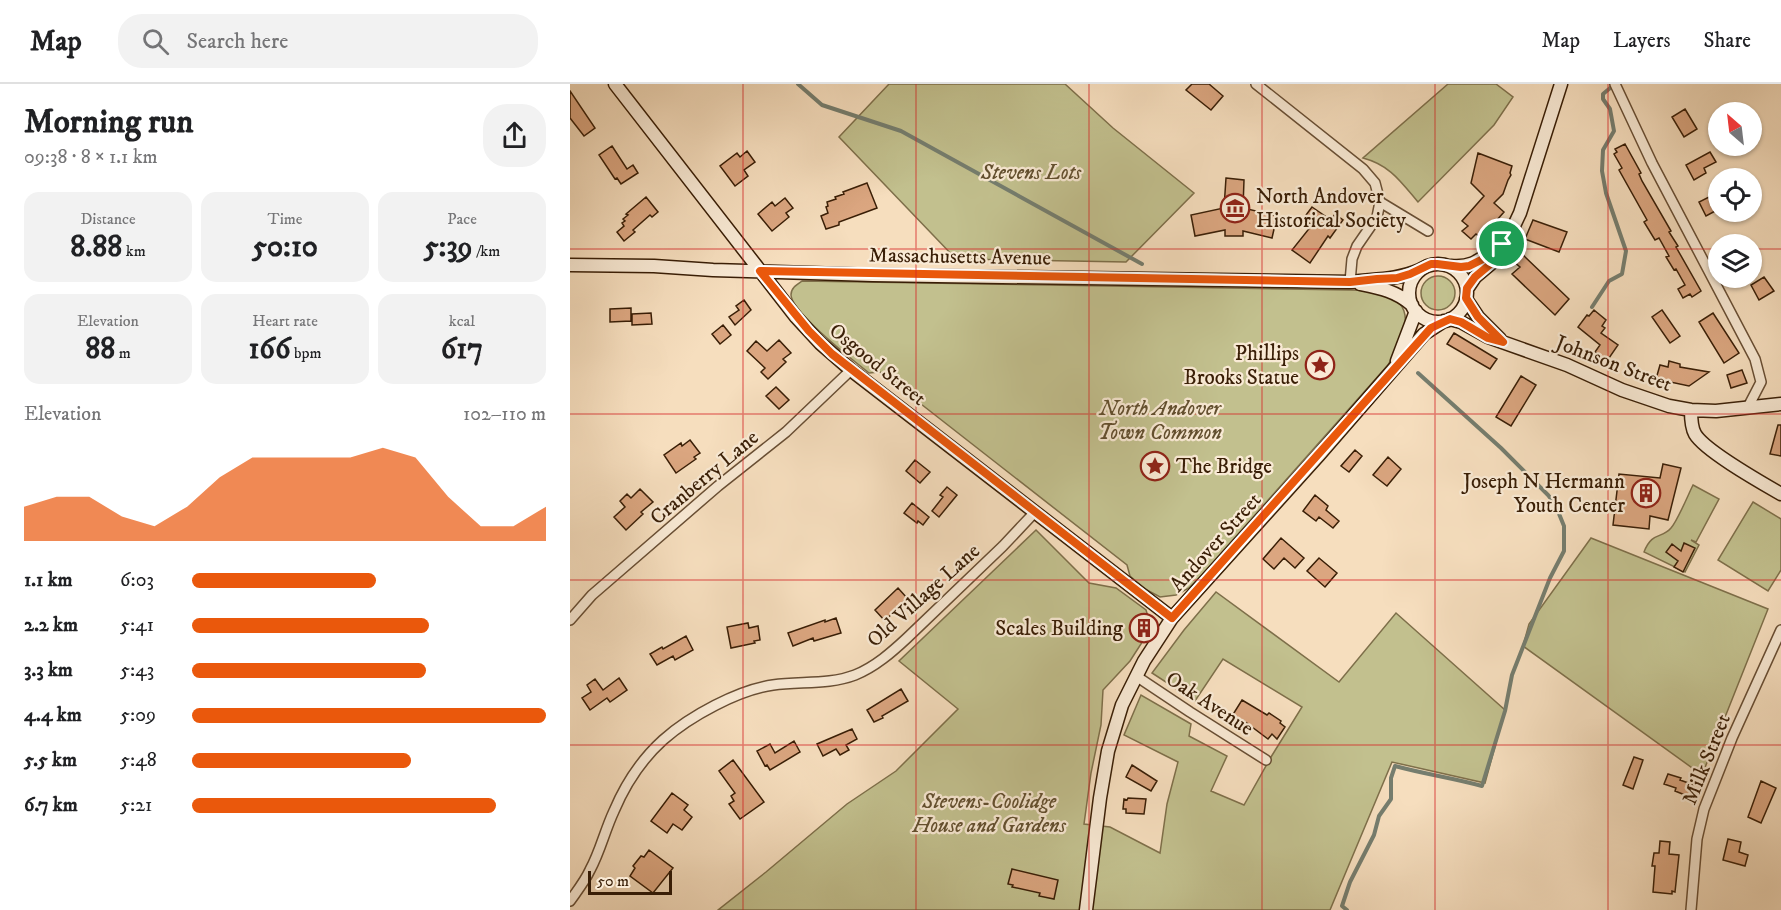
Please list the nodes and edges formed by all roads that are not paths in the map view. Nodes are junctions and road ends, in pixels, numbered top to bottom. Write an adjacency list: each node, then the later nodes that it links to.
1 (615, 84): 11 (main road, Osgood Street)
2 (1256, 84): 5 (street)
3 (1561, 84): 7 (main road)
4 (1617, 88): 20 (street)
5 (1380, 202): 6 (street); 12 (street)
6 (1428, 231)
7 (1502, 244): 9 (main road); 13 (main road)
8 (570, 265): 11 (main road, Massachusetts Avenue)
9 (1449, 266): 10 (main road); 13 (main road)
10 (1420, 270): 12 (main road, Massachusetts Avenue); 14 (main road)
11 (760, 271): 12 (main road, Massachusetts Avenue); 18 (main road, Osgood Street)
12 (1350, 282): 14 (main road, Massachusetts Avenue)
13 (1467, 293): 15 (main road); 16 (main road, Johnson Street)
14 (1414, 308): 15 (main road); 17 (main road, Andover Street)
15 (1447, 320): 16 (main road, Johnson Street); 17 (main road, Andover Street)
16 (1503, 342): 21 (main road, Johnson Street)
17 (1394, 368): 26 (main road, Andover Street)
18 (851, 370): 23 (main road, Osgood Street); 25 (street, Cranberry Lane)
19 (1781, 404): 20 (main road)
20 (1748, 407): 21 (main road)
21 (1691, 410): 22 (main road, Johnson Street)
22 (1781, 494)
23 (1035, 512): 26 (main road, Osgood Street); 31 (street, Old Village Lane)
24 (570, 603): 25 (street)
25 (578, 610): 27 (street, Cranberry Lane)
26 (1172, 618): 29 (main road, Andover Street)
27 (570, 620)
28 (1781, 630): 33 (street, Milk Street)
29 (1136, 676): 30 (street, Oak Avenue); 32 (main road, Andover Street)
30 (1266, 760)
31 (570, 901)
32 (1086, 910)
33 (1691, 910)

